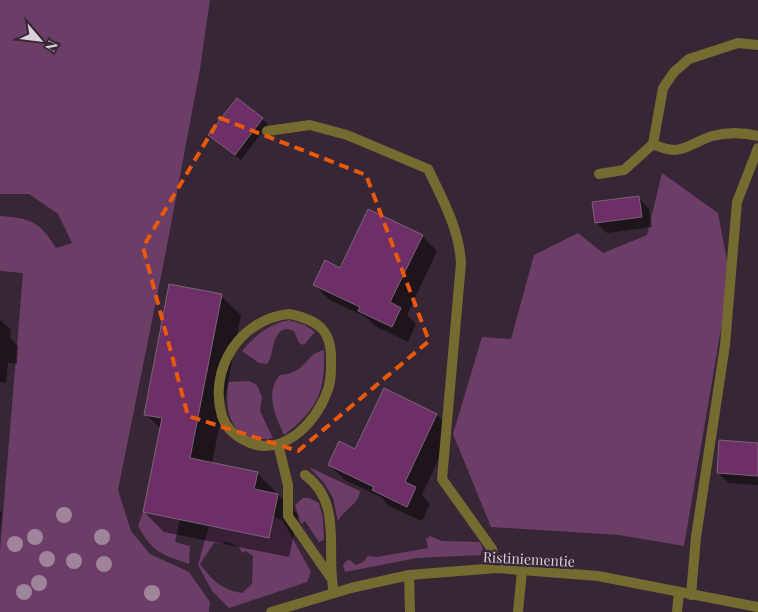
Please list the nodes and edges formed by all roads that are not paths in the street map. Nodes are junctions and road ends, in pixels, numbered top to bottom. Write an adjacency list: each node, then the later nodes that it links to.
1 (758, 44): 4 (street)
2 (267, 130): 9 (street)
3 (758, 136): 4 (street)
4 (653, 144): 6 (street)
5 (758, 148): 15 (street)
6 (599, 174)
7 (278, 444): 7 (street); 12 (street)
8 (305, 475): 12 (street)
9 (497, 568): 10 (street, Ristiniementie); 11 (street, Ristiniementie)
10 (522, 571): 13 (street, Ristiniementie); 19 (street)
11 (409, 575): 14 (street, Ristiniementie); 18 (street)
12 (331, 578): 14 (street)
13 (679, 592): 15 (street, Ristiniementie); 20 (street)
14 (334, 593): 17 (street, Ristiniementie)
15 (691, 595): 16 (street, Ristiniementie)
16 (758, 608)
17 (270, 612)
18 (410, 612)
19 (518, 612)
20 (677, 612)

